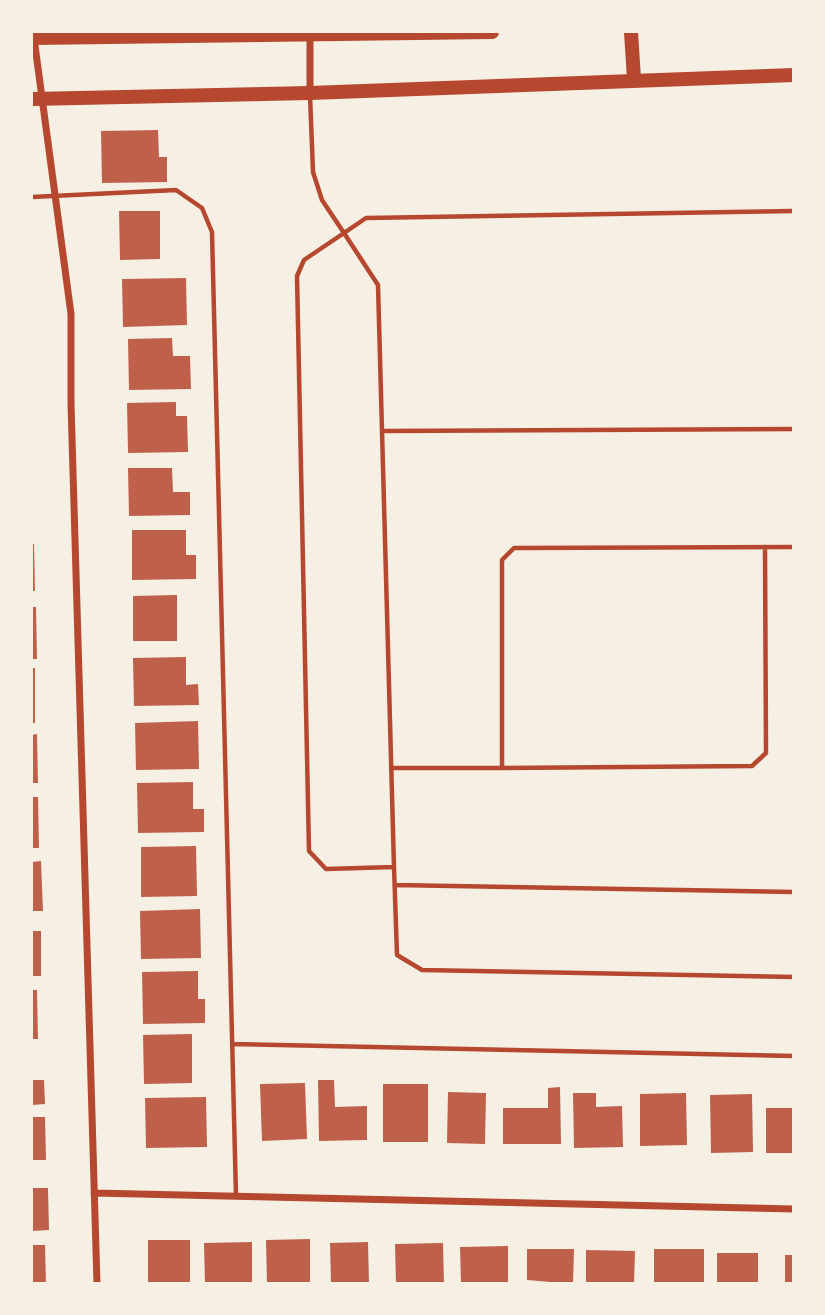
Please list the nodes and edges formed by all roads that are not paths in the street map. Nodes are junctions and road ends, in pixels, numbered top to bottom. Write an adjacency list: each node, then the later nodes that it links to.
1 (492, 32): 3 (main road)
2 (631, 32): 6 (main road)
3 (311, 34): 4 (main road); 7 (street)
4 (33, 38): 8 (street)
5 (793, 75): 6 (main road)
6 (634, 79): 7 (main road)
7 (310, 93): 8 (main road); 12 (lane)
8 (36, 99): 9 (street)
9 (54, 196): 10 (lane); 23 (lane); 25 (street)
10 (32, 197)
11 (793, 211): 12 (lane)
12 (344, 233): 14 (lane); 19 (lane)
13 (793, 429): 14 (lane)
14 (382, 431): 17 (lane)
15 (765, 547): 16 (lane); 18 (lane); 18 (lane)
16 (793, 547)
17 (391, 768): 18 (lane); 19 (lane)
18 (502, 768)
19 (394, 867): 20 (lane)
20 (395, 886): 21 (lane); 22 (lane)
21 (793, 892)
22 (793, 977)
23 (232, 1044): 24 (lane); 26 (lane)
24 (793, 1056)
25 (94, 1193): 26 (street); 28 (street)
26 (236, 1196): 27 (street)
27 (793, 1209)
28 (97, 1283)

